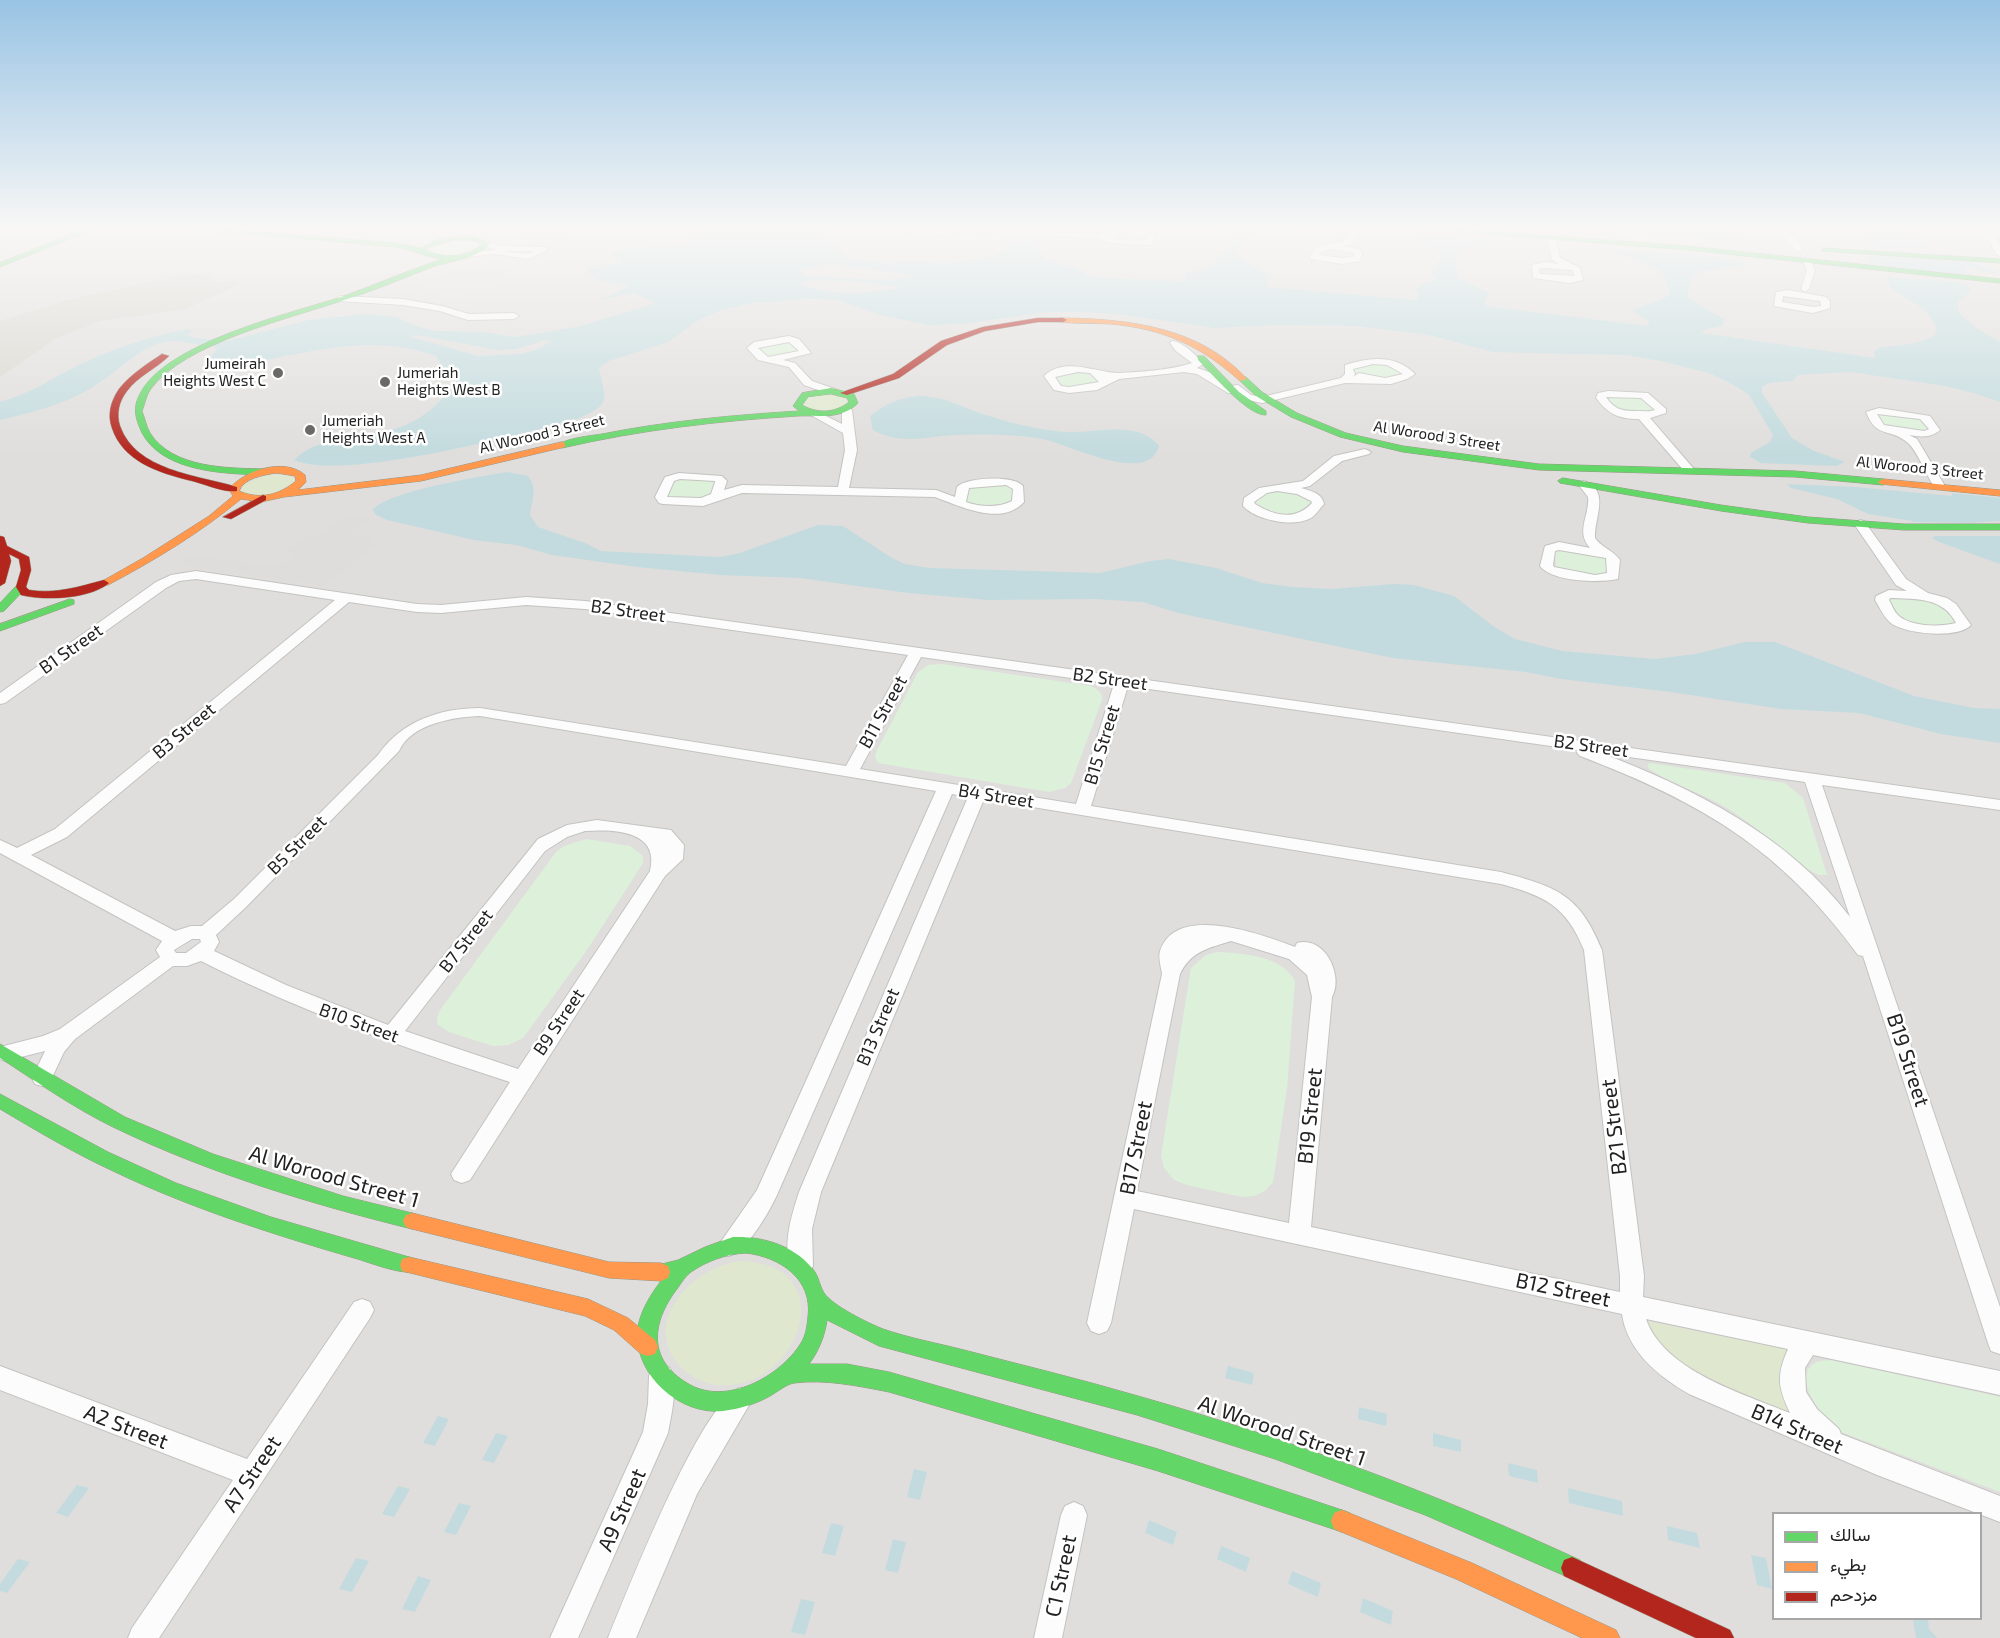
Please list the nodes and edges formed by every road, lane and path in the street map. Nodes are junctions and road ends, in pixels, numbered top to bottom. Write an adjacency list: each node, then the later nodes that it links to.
1 (302, 302): 15 (street)
2 (330, 302): 18 (street)
3 (410, 302): 6 (street)
4 (1777, 302): 5 (street)
5 (1826, 302)
6 (514, 316)
7 (1175, 343): 11 (street); 17 (street, Al Worood 3 Street); 22 (street, Al Worood 3 Street)
8 (802, 355): 9 (street); 9 (street); 10 (street)
9 (770, 360): 10 (street)
10 (792, 365): 20 (street)
11 (1183, 369): 13 (street); 17 (street)
12 (1097, 372): 13 (street); 16 (street); 16 (street)
13 (1117, 376): 16 (street)
14 (1347, 376): 14 (street); 21 (street)
15 (132, 381): 18 (street); 47 (street)
16 (1104, 383)
17 (1227, 386): 21 (street); 29 (street, Al Worood 3 Street)
18 (147, 389): 36 (street)
19 (837, 392): 20 (street, Al Worood 3 Street); 21 (street, Al Worood 3 Street); 22 (street)
20 (803, 393): 23 (street); 31 (street, Al Worood 3 Street)
21 (1262, 395): 30 (street, Al Worood 3 Street)
22 (851, 406): 23 (street, Al Worood 3 Street); 25 (street)
23 (812, 413): 25 (street); 31 (street, Al Worood 3 Street)
24 (1640, 414): 24 (street); 35 (street)
25 (848, 431): 45 (street)
26 (1892, 431): 27 (street); 27 (street); 28 (street)
27 (1924, 434): 28 (street)
28 (1913, 441): 40 (street)
29 (1336, 443): 30 (street, Al Worood 3 Street); 32 (street)
30 (1365, 448): 32 (street); 34 (street, Al Worood 3 Street); 39 (street, Al Worood 3 Street)
31 (506, 454): 33 (street, Al Worood 3 Street)
32 (1338, 458): 44 (street)
33 (476, 461): 37 (street, Al Worood 3 Street); 49 (street, Al Worood 3 Street)
34 (1668, 470): 35 (street, Al Worood 3 Street); 42 (street)
35 (1689, 470): 40 (street, Al Worood 3 Street)
36 (266, 472): 37 (street, Al Worood 3 Street); 47 (street)
37 (300, 475): 49 (street)
38 (721, 481): 43 (street); 51 (street); 51 (street)
39 (1584, 484): 42 (street, Al Worood 3 Street); 53 (street)
40 (1939, 486): 48 (street, Al Worood 3 Street)
41 (963, 488): 50 (street); 54 (street); 54 (street)
42 (1607, 488): 46 (street, Al Worood 3 Street)
43 (742, 489): 45 (street); 51 (street)
44 (1309, 490): 44 (street)
45 (843, 491): 50 (street)
46 (1622, 491): 53 (street); 55 (street, Al Worood 3 Street)
47 (237, 493): 52 (street); 64 (street)
48 (2000, 493)
49 (284, 494): 52 (street, Al Worood 3 Street)
50 (936, 494): 54 (street)
51 (716, 496)
52 (264, 498): 69 (street)
53 (1595, 500): 57 (street)
54 (959, 502)
55 (1860, 524): 56 (street, Al Worood 3 Street); 62 (street)
56 (1998, 527)
57 (1589, 537): 59 (street); 60 (street)
58 (3, 544): 63 (street); 64 (street)
59 (1563, 545): 60 (street); 60 (street)
60 (1603, 552)
61 (218, 579): 67 (street, B2 Street); 72 (street, B1 Street)
62 (1901, 582): 65 (street); 66 (street)
63 (0, 583)
64 (21, 587): 68 (street)
65 (1889, 594): 66 (street); 66 (street)
66 (1928, 596)
67 (345, 598): 70 (street, B2 Street); 83 (street, B3 Street)
68 (0, 609)
69 (0, 628)
70 (916, 651): 71 (street, B2 Street); 75 (street, B11 Street)
71 (1122, 681): 73 (street, B2 Street); 80 (street, B15 Street)
72 (0, 700)
73 (1520, 736): 76 (street, B2 Street); 90 (street)
74 (386, 755): 75 (street, B4 Street); 85 (street, B5 Street)
75 (850, 773): 77 (street, B4 Street)
76 (1812, 779): 79 (street, B2 Street); 90 (street, B19 Street)
77 (946, 788): 78 (street, B4 Street); 100 (street, B13 Street)
78 (978, 793): 80 (street, B4 Street); 101 (street, B13 Street)
79 (2000, 805)
80 (1082, 810): 84 (street, B4 Street)
81 (0, 846): 83 (street)
82 (539, 847): 92 (street, B7 Street); 95 (street, B9 Street)
83 (17, 855): 87 (street)
84 (1500, 878): 104 (street, B21 Street)
85 (206, 933): 87 (street); 88 (street)
86 (1231, 937): 98 (street, B17 Street); 99 (street, B19 Street)
87 (174, 939): 89 (street)
88 (202, 953): 89 (street); 92 (street, B10 Street)
89 (170, 959): 91 (street)
90 (1876, 966): 108 (street, B19 Street)
91 (67, 1034): 93 (street); 94 (street)
92 (392, 1034): 95 (street, B10 Street)
93 (2, 1051): 94 (street, Al Worood Street 1)
94 (42, 1078): 102 (street, Al Worood Street 1)
95 (523, 1078): 97 (street, B9 Street)
96 (3, 1105): 109 (street, Al Worood Street 1)
97 (462, 1174)
98 (1126, 1198): 99 (street, B12 Street); 106 (street, B17 Street)
99 (1299, 1235): 104 (street, B12 Street)
100 (729, 1246): 101 (street, Al Worood Street 1); 102 (street, Al Worood Street 1)
101 (801, 1266): 103 (street, Al Worood Street 1)
102 (681, 1269): 109 (street, Al Worood Street 1)
103 (818, 1299): 110 (street, Al Worood Street 1); 124 (street, Al Worood Street 1)
104 (1632, 1304): 107 (street, B12 Street); 115 (street, B14 Street)
105 (362, 1310): 116 (street, A7 Street)
106 (1099, 1323)
107 (1808, 1342): 113 (street, B12 Street); 115 (street)
108 (2000, 1343)
109 (648, 1347): 111 (street, Al Worood Street 1)
110 (790, 1373): 114 (street, Al Worood Street 1); 123 (street)
111 (661, 1376): 114 (street, Al Worood Street 1); 120 (street, A9 Street)
112 (0, 1378): 116 (street, A2 Street)
113 (2000, 1383)
114 (740, 1400): 121 (street)
115 (1843, 1448): 117 (street, B14 Street)
116 (252, 1474): 119 (street, A7 Street)
117 (2000, 1509)
118 (1074, 1515): 122 (street, C1 Street)
119 (142, 1638)
120 (564, 1638)
121 (622, 1638)
122 (1048, 1638)
123 (1608, 1638)
124 (1722, 1638)

